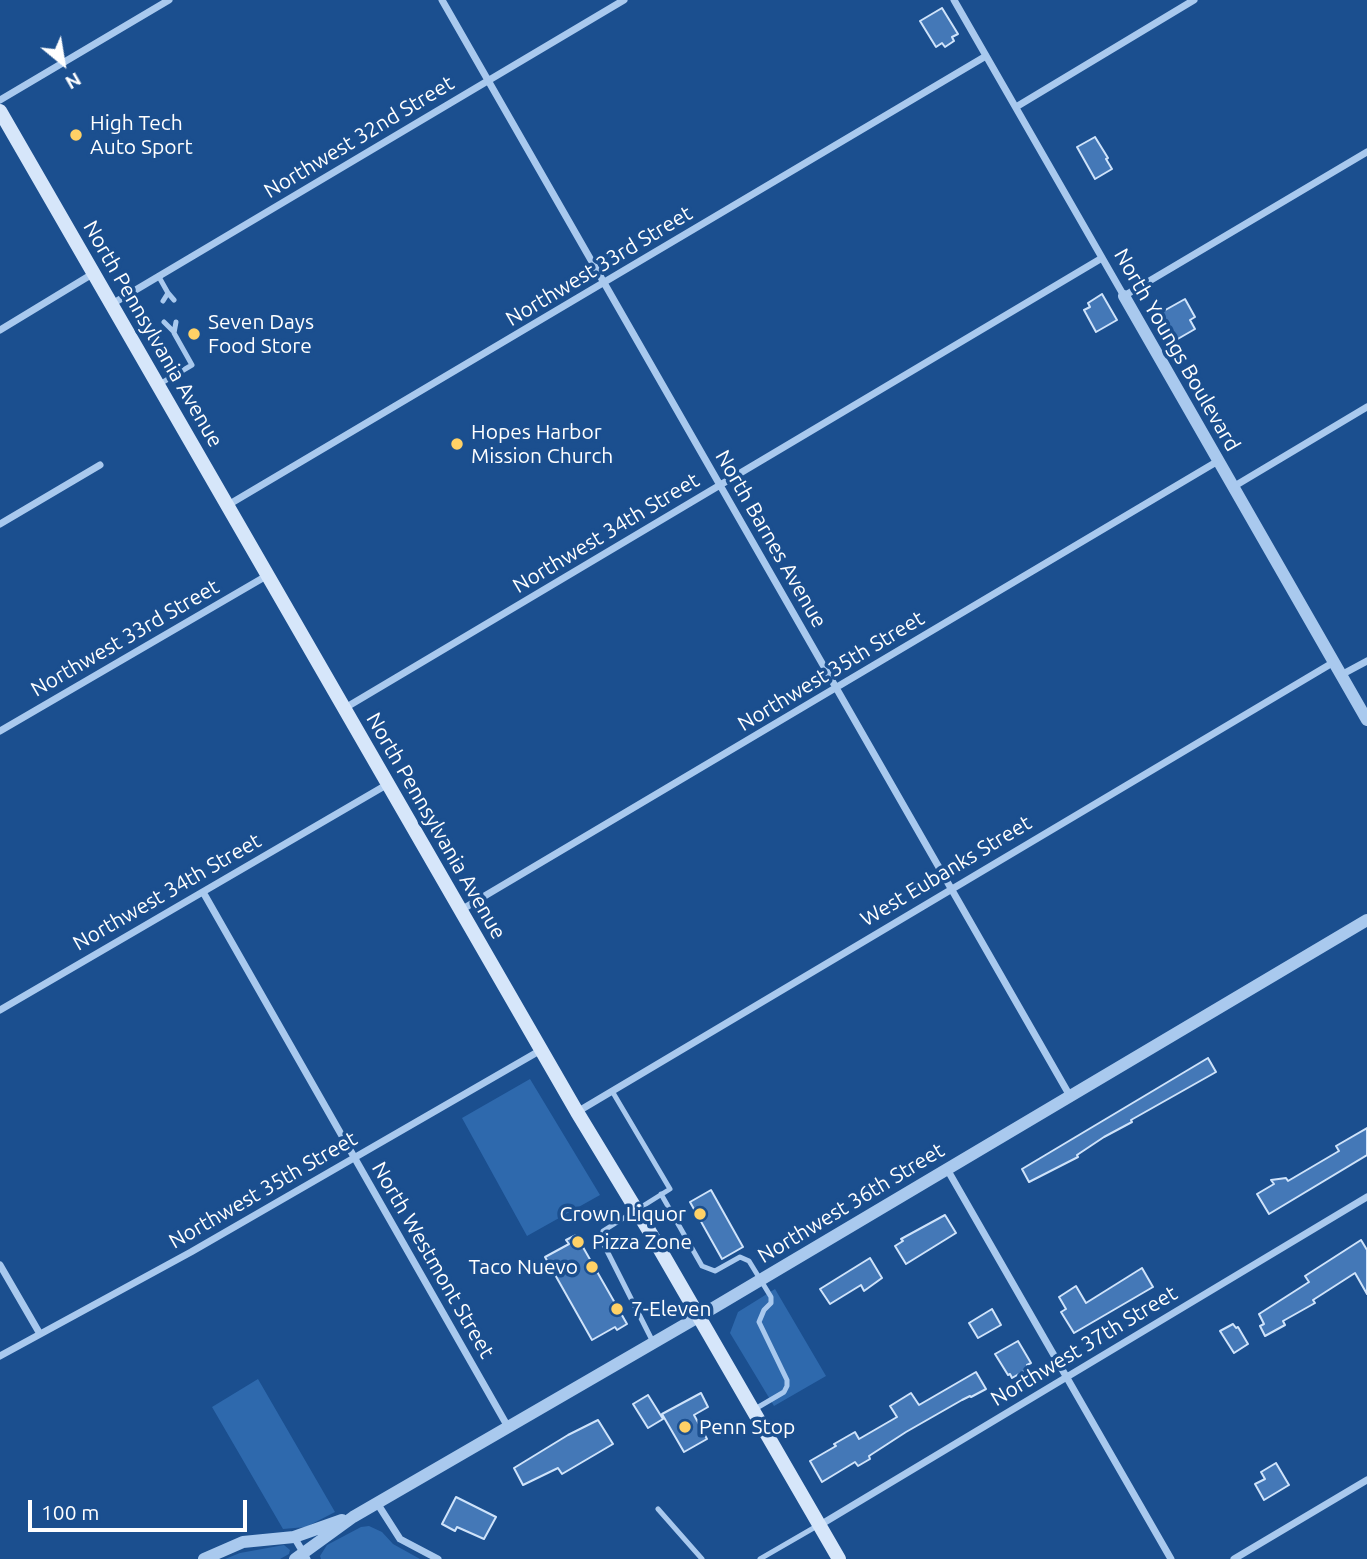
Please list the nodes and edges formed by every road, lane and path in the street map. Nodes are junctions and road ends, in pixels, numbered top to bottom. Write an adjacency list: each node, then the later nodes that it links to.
1 (169, 0): 8 (street)
2 (442, 0): 7 (street, North Barnes Avenue)
3 (624, 0): 7 (street, Northwest 32nd Street)
4 (954, 0): 6 (street, North Youngs Boulevard)
5 (1194, 0): 9 (street)
6 (986, 56): 9 (street, North Youngs Boulevard); 15 (street, Northwest 33rd Street)
7 (488, 80): 14 (street, Northwest 32nd Street); 15 (street, North Barnes Avenue)
8 (0, 100)
9 (1016, 107): 12 (street, North Youngs Boulevard)
10 (0, 111): 13 (main road, North Pennsylvania Avenue)
11 (1367, 152): 17 (street)
12 (1102, 258): 17 (street, North Youngs Boulevard); 29 (street, Northwest 34th Street)
13 (94, 273): 20 (main road, North Pennsylvania Avenue); 23 (street)
14 (159, 277): 16 (lane); 20 (street, Northwest 32nd Street)
15 (605, 284): 29 (street, North Barnes Avenue); 31 (street, Northwest 33rd Street)
16 (168, 293): 18 (lane); 19 (lane)
17 (1124, 296): 27 (street, North Youngs Boulevard)
18 (174, 300)
19 (163, 301)
20 (112, 304): 25 (main road, North Pennsylvania Avenue)
21 (164, 322): 24 (lane)
22 (176, 322): 24 (lane)
23 (0, 330)
24 (174, 332): 25 (lane)
25 (158, 384): 31 (main road, North Pennsylvania Avenue)
26 (1367, 407): 30 (street)
27 (1218, 461): 30 (street, North Youngs Boulevard); 37 (street, Northwest 35th Street)
28 (100, 465): 32 (street)
29 (721, 486): 37 (street, North Barnes Avenue); 38 (street, Northwest 34th Street)
30 (1233, 486): 35 (street, North Youngs Boulevard)
31 (228, 505): 33 (main road, North Pennsylvania Avenue)
32 (0, 524)
33 (268, 575): 38 (main road, North Pennsylvania Avenue); 40 (street, Northwest 33rd Street)
34 (1367, 660): 36 (street)
35 (1334, 662): 36 (street, North Youngs Boulevard); 42 (street, West Eubanks Street)
36 (1341, 675): 39 (street, North Youngs Boulevard)
37 (836, 688): 42 (street, North Barnes Avenue); 44 (street, Northwest 35th Street)
38 (344, 708): 41 (main road, North Pennsylvania Avenue)
39 (1367, 720)
40 (0, 731)
41 (388, 784): 43 (street, Northwest 34th Street); 44 (main road, North Pennsylvania Avenue)
42 (951, 888): 48 (street, West Eubanks Street); 49 (street, North Barnes Avenue)
43 (203, 892): 46 (street, Northwest 34th Street); 51 (street, North Westmont Street)
44 (460, 910): 47 (main road, North Pennsylvania Avenue)
45 (1367, 920): 49 (street, Northwest 36th Street)
46 (0, 1010)
47 (541, 1050): 50 (main road, North Pennsylvania Avenue); 51 (street, Northwest 35th Street)
48 (612, 1091): 50 (street, West Eubanks Street); 53 (lane)
49 (1070, 1096): 52 (street, Northwest 36th Street)
50 (577, 1112): 55 (main road, North Pennsylvania Avenue)
51 (355, 1158): 59 (street, Northwest 35th Street); 64 (street, North Westmont Street)
52 (947, 1169): 57 (street, Northwest 36th Street); 62 (street)
53 (661, 1194): 55 (lane); 57 (lane)
54 (1367, 1197): 62 (street, Northwest 37th Street)
55 (635, 1209): 58 (main road, North Pennsylvania Avenue); 60 (lane)
56 (0, 1265): 59 (street)
57 (760, 1280): 58 (street, Northwest 36th Street); 63 (lane)
58 (698, 1317): 60 (street, Northwest 36th Street); 63 (main road, North Pennsylvania Avenue)
59 (40, 1334): 61 (street, Northwest 35th Street)
60 (653, 1342): 64 (street, Northwest 36th Street)
61 (0, 1356)
62 (1065, 1378): 69 (street, Northwest 37th Street); 77 (street)
63 (753, 1411): 69 (main road, North Pennsylvania Avenue)
64 (509, 1427): 66 (street, Northwest 36th Street)
65 (1367, 1480): 78 (street)
66 (377, 1503): 68 (street, Northwest 36th Street); 73 (street)
67 (658, 1509): 74 (lane)
68 (353, 1517): 70 (street, Northwest 36th Street); 71 (street, Northwest 36th Street)
69 (820, 1525): 75 (lane); 76 (main road, North Pennsylvania Avenue)
70 (294, 1537): 71 (street); 72 (street, Northwest 36th Street)
71 (302, 1557)
72 (204, 1559)
73 (438, 1559)
74 (702, 1559)
75 (760, 1559)
76 (839, 1559)
77 (1171, 1559)
78 (1234, 1559)

